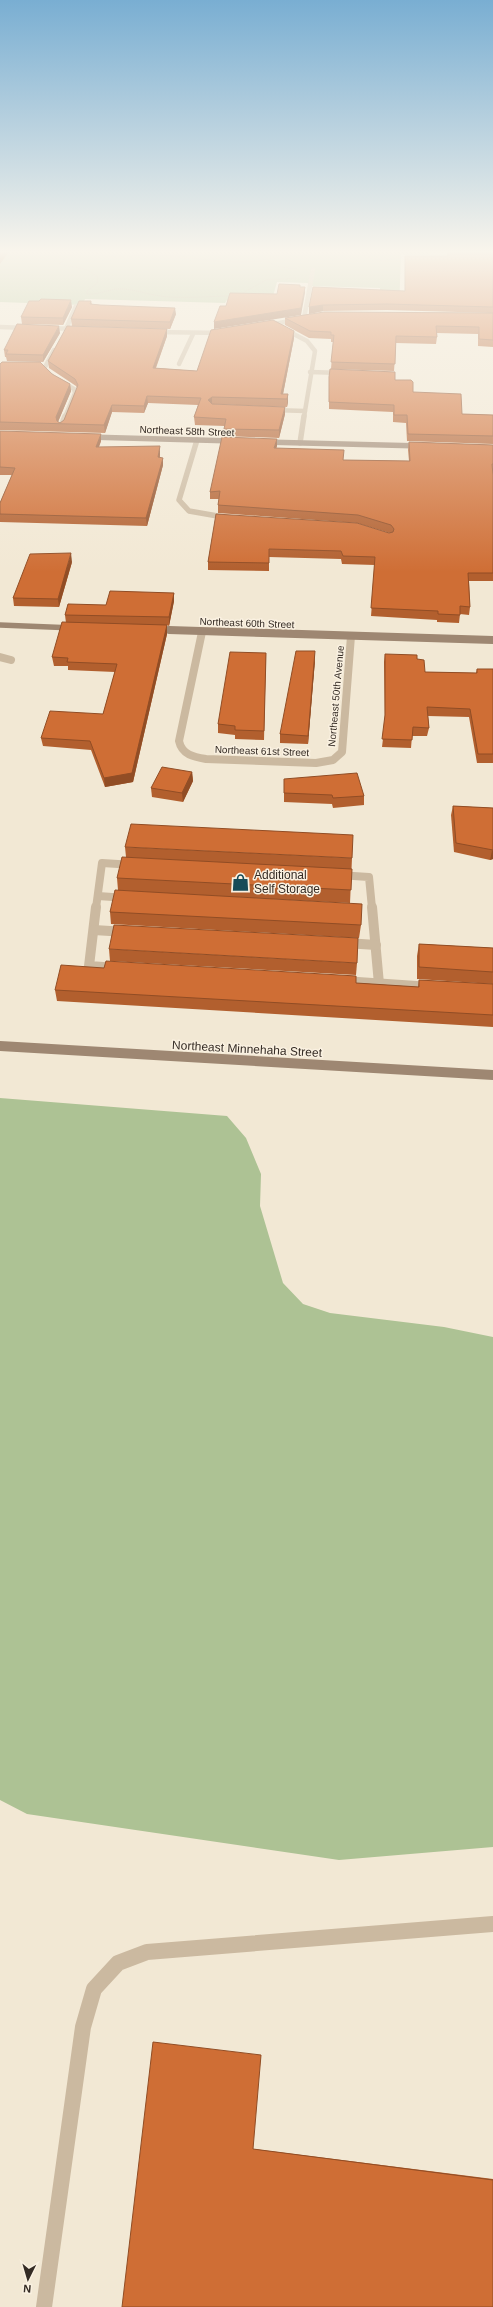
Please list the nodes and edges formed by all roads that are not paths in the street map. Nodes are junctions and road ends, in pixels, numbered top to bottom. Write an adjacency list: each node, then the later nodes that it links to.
1 (49, 357): 9 (street)
2 (182, 357): 4 (street)
3 (315, 357): 5 (street)
4 (179, 364)
5 (310, 372): 6 (street); 8 (street)
6 (349, 374)
7 (266, 410): 8 (street)
8 (305, 411): 14 (street)
9 (61, 426)
10 (82, 437): 11 (street, Northeast 58th Street)
11 (197, 440): 12 (street, Northeast 58th Street); 16 (street)
12 (244, 442)
13 (260, 442): 14 (street)
14 (300, 443): 15 (street)
15 (429, 446)
16 (238, 519)
17 (0, 625): 18 (street)
18 (78, 628)
19 (148, 630): 20 (street, Northeast 60th Street)
20 (202, 632): 21 (street, Northeast 60th Street); 25 (street, Northeast 61st Street)
21 (351, 636): 22 (street, Northeast 60th Street); 25 (street, Northeast 50th Avenue)
22 (493, 640)
23 (0, 657): 24 (street)
24 (11, 660)
25 (337, 757)
26 (142, 865): 28 (street)
27 (330, 875): 33 (street)
28 (98, 896): 29 (street); 30 (street)
29 (137, 898)
30 (94, 930): 31 (street); 34 (street)
31 (133, 932)
32 (336, 943): 33 (street)
33 (376, 945): 36 (street)
34 (128, 969)
35 (332, 981): 36 (street)
36 (379, 984): 37 (street)
37 (440, 987)
38 (0, 1046): 39 (street, Northeast Minnehaha Street)
39 (493, 1075)
40 (493, 1924): 41 (street)
41 (44, 2307)

